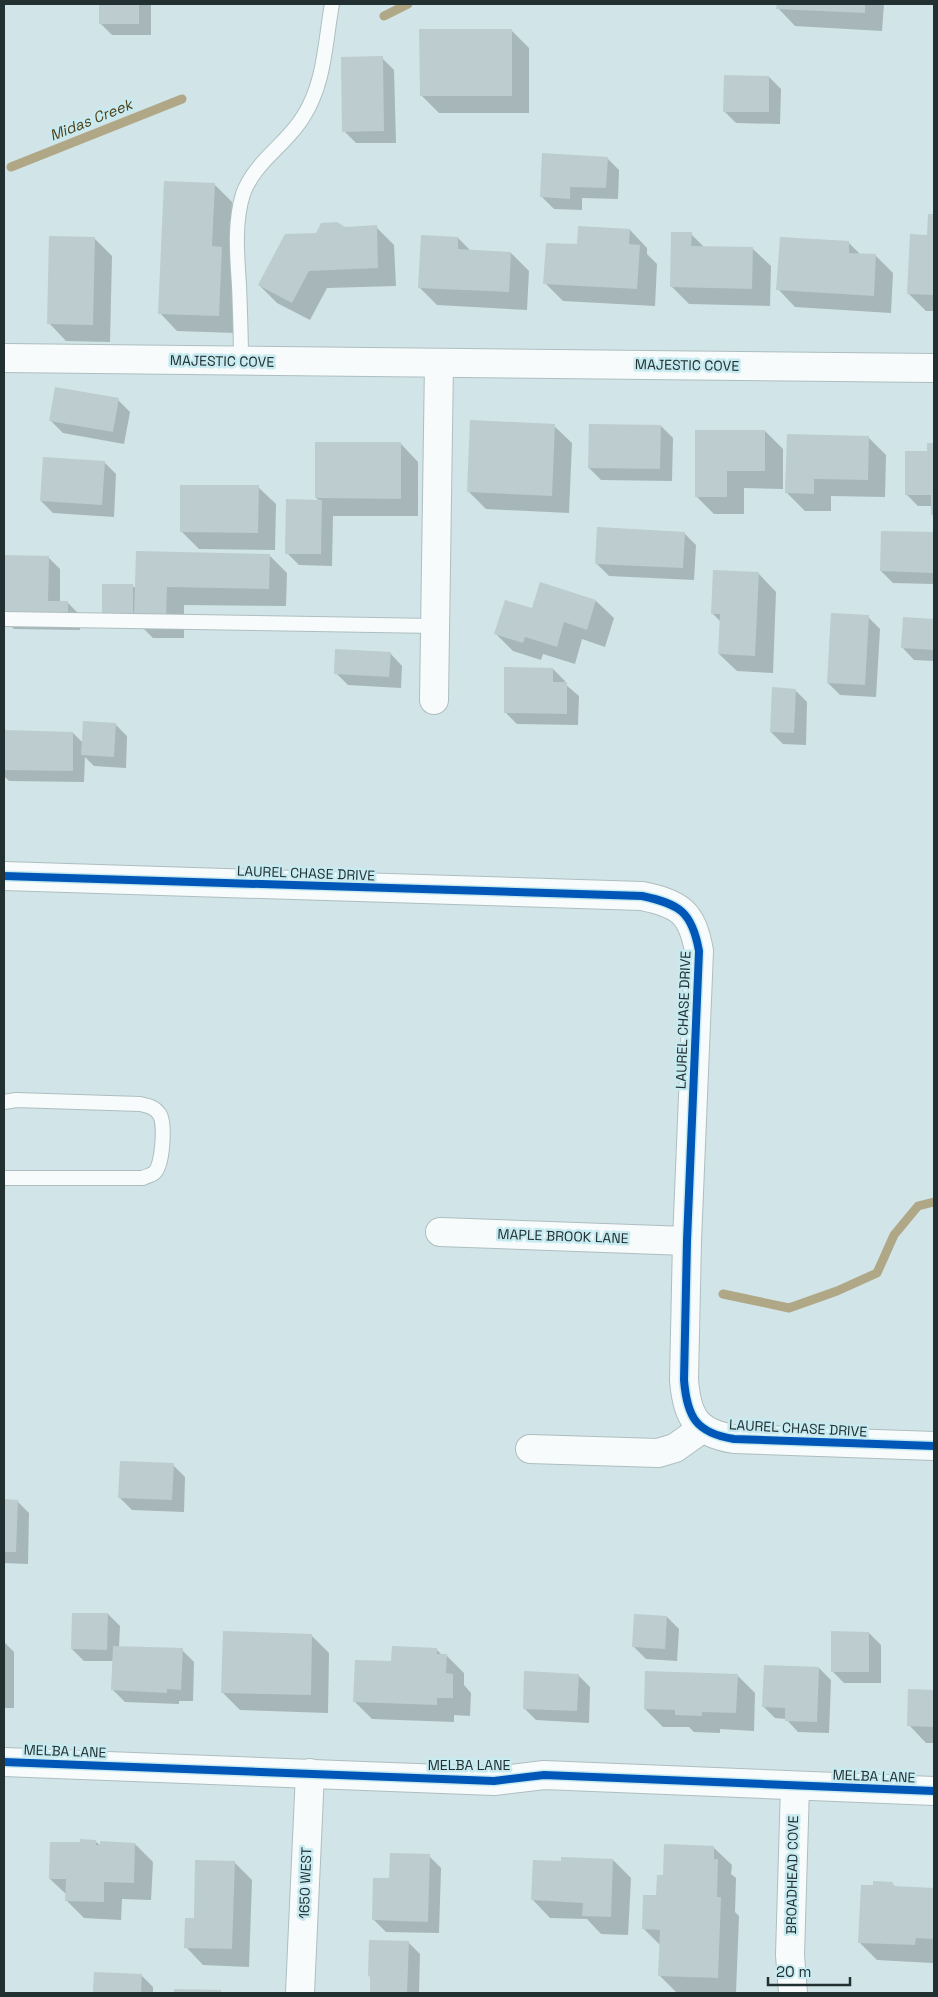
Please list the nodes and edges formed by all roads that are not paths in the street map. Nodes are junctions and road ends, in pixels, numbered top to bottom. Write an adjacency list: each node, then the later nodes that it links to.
1 (332, 4): 3 (lane)
2 (4, 358): 3 (street, MAJESTIC COVE)
3 (242, 361): 4 (street, MAJESTIC COVE)
4 (439, 363): 5 (street, MAJESTIC COVE); 7 (street)
5 (934, 368)
6 (4, 619): 7 (lane)
7 (435, 626): 8 (street)
8 (434, 700)
9 (4, 876): 13 (street, LAUREL CHASE DRIVE)
10 (4, 1102): 11 (lane)
11 (4, 1178)
12 (440, 1232): 13 (street, MAPLE BROOK LANE)
13 (686, 1241): 14 (street, LAUREL CHASE DRIVE)
14 (703, 1428): 15 (street, LAUREL CHASE DRIVE); 16 (street)
15 (934, 1446)
16 (530, 1449)
17 (4, 1762): 18 (street, MELBA LANE)
18 (310, 1773): 19 (street, MELBA LANE); 21 (street, 1650 WEST)
19 (795, 1786): 20 (street, MELBA LANE); 22 (street, BROADHEAD COVE)
20 (934, 1791)
21 (300, 1993)
22 (794, 1993)

